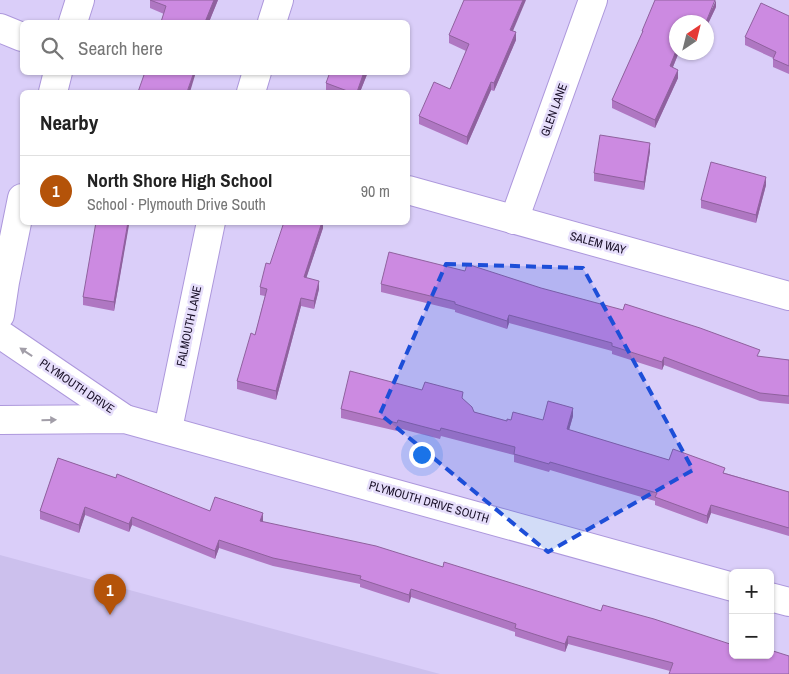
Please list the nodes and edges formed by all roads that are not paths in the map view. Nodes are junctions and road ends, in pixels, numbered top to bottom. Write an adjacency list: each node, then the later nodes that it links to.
1 (80, 0): 4 (street)
2 (279, 0): 5 (street)
3 (594, 0): 14 (street, GLEN LANE)
4 (74, 20)
5 (273, 20)
6 (0, 28): 7 (street)
7 (20, 36)
8 (57, 75): 10 (street)
9 (256, 75): 11 (street)
10 (54, 90)
11 (252, 90)
12 (410, 191): 14 (street, SALEM WAY)
13 (20, 208): 17 (street)
14 (514, 220): 16 (street, SALEM WAY)
15 (210, 225): 21 (street, FALMOUTH LANE)
16 (789, 296)
17 (0, 315)
18 (0, 334): 19 (street, PLYMOUTH DRIVE, one-way to 18)
19 (125, 418): 20 (street, PLYMOUTH DRIVE, one-way to 19); 21 (street, PLYMOUTH DRIVE SOUTH)
20 (0, 420)
21 (168, 429): 22 (street, PLYMOUTH DRIVE SOUTH)
22 (729, 586)
23 (774, 598): 24 (street)
24 (789, 602)

